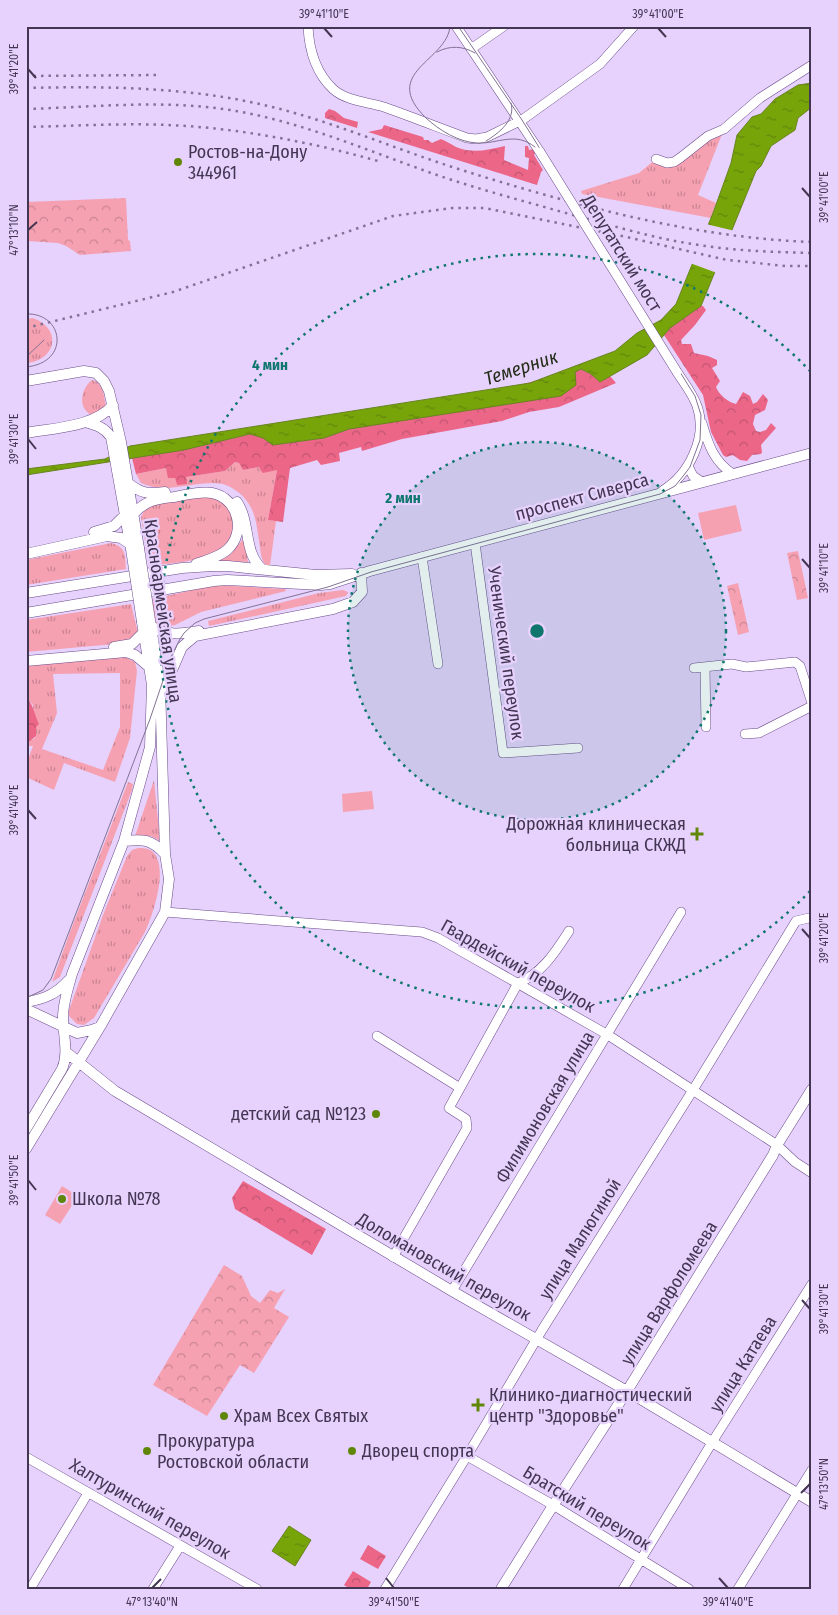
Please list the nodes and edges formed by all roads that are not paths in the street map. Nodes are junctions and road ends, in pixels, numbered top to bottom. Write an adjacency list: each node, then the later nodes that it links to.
1 (308, 26): 7 (street)
2 (456, 26): 5 (street, Депутатский мост)
3 (504, 26): 5 (street)
4 (634, 26): 7 (street)
5 (471, 49): 7 (street, Депутатский мост)
6 (812, 65): 8 (street)
7 (520, 121): 11 (street, Депутатский мост, bridge)
8 (656, 159)
9 (26, 381): 10 (main road, Красноармейская улица)
10 (113, 405): 12 (main road); 14 (main road, Красноармейская улица)
11 (700, 415): 16 (street); 17 (street, Депутатский мост)
12 (85, 422): 13 (main road); 14 (main road)
13 (26, 433)
14 (117, 443): 18 (main road, Красноармейская улица)
15 (812, 453): 17 (main road, проспект Сиверса)
16 (688, 466): 19 (street); 20 (street)
17 (734, 474): 19 (main road, проспект Сиверса)
18 (125, 479): 21 (main road, Красноармейская улица); 28 (main road)
19 (702, 482): 20 (main road, проспект Сиверса)
20 (660, 492): 22 (main road, проспект Сиверса)
21 (129, 514): 23 (main road); 24 (main road, Красноармейская улица); 27 (main road)
22 (475, 543): 26 (main road, проспект Сиверса); 45 (street, Ученический переулок)
23 (26, 547)
24 (133, 547): 25 (main road); 33 (main road, Красноармейская улица, bridge)
25 (26, 554)
26 (422, 557): 29 (main road, проспект Сиверса); 36 (street)
27 (182, 568): 28 (main road, проспект Сиверса); 30 (main road, проспект Сиверса)
28 (262, 569): 29 (main road, проспект Сиверса)
29 (361, 574): 31 (main road); 32 (main road, проспект Сиверса)
30 (26, 594)
31 (343, 605): 33 (main road); 41 (main road)
32 (26, 613)
33 (147, 625): 34 (main road); 37 (main road, Красноармейская улица); 41 (main road, Красноармейская улица)
34 (26, 656)
35 (26, 661): 37 (main road)
36 (438, 664)
37 (148, 666): 46 (main road, Красноармейская улица)
38 (705, 667): 39 (street); 40 (street); 43 (street)
39 (694, 668)
40 (808, 676): 42 (street)
41 (160, 698): 47 (main road, Красноармейская улица)
42 (812, 704): 44 (street)
43 (706, 727)
44 (745, 734)
45 (578, 748)
46 (124, 841): 47 (main road); 52 (main road, Красноармейская улица)
47 (165, 854): 48 (main road, Красноармейская улица)
48 (165, 912): 53 (street, Гвардейский переулок); 56 (main road)
49 (681, 912): 58 (street, Филимоновская улица)
50 (812, 919): 64 (street, улица Малюгиной)
51 (569, 931): 53 (street)
52 (71, 978): 54 (main road); 57 (main road, Красноармейская улица)
53 (518, 983): 58 (street, Гвардейский переулок); 62 (street)
54 (26, 1002)
55 (26, 1010): 57 (main road)
56 (100, 1027): 57 (main road); 61 (main road)
57 (63, 1028): 60 (main road, Красноармейская улица)
58 (608, 1035): 64 (street, Гвардейский переулок); 71 (street, Филимоновская улица)
59 (377, 1036): 62 (street)
60 (66, 1052): 61 (main road, Доломановский переулок); 65 (main road)
61 (78, 1064): 67 (main road); 69 (main road, Доломановский переулок)
62 (460, 1088): 69 (street)
63 (812, 1089): 66 (main road, улица Варфоломеева)
64 (693, 1090): 66 (street, Гвардейский переулок); 72 (street, улица Малюгиной)
65 (26, 1130)
66 (777, 1145): 68 (street, Гвардейский переулок); 73 (main road, улица Варфоломеева)
67 (26, 1149)
68 (812, 1173)
69 (393, 1256): 71 (main road, Доломановский переулок)
70 (812, 1284): 74 (street, улица Катаева)
71 (452, 1291): 72 (main road, Доломановский переулок)
72 (536, 1338): 73 (main road, Доломановский переулок); 75 (street, улица Малюгиной)
73 (627, 1391): 74 (main road, Доломановский переулок); 81 (main road, улица Варфоломеева)
74 (712, 1442): 79 (main road, Доломановский переулок); 83 (street, улица Катаева)
75 (467, 1456): 81 (street, Братский переулок); 87 (street, улица Малюгиной)
76 (26, 1457): 78 (street, Халтуринский переулок)
77 (812, 1470): 79 (street)
78 (88, 1493): 82 (street, Халтуринский переулок); 84 (street)
79 (798, 1493): 80 (main road, Доломановский переулок); 91 (street)
80 (812, 1502)
81 (553, 1505): 83 (street, Братский переулок); 88 (main road, улица Варфоломеева)
82 (180, 1546): 85 (street); 86 (street, Халтуринский переулок)
83 (641, 1559): 89 (street, улица Катаева); 90 (street, Братский переулок)
84 (30, 1589)
85 (153, 1589)
86 (257, 1589)
87 (385, 1589)
88 (502, 1589)
89 (623, 1589)
90 (689, 1589)
91 (738, 1589)

